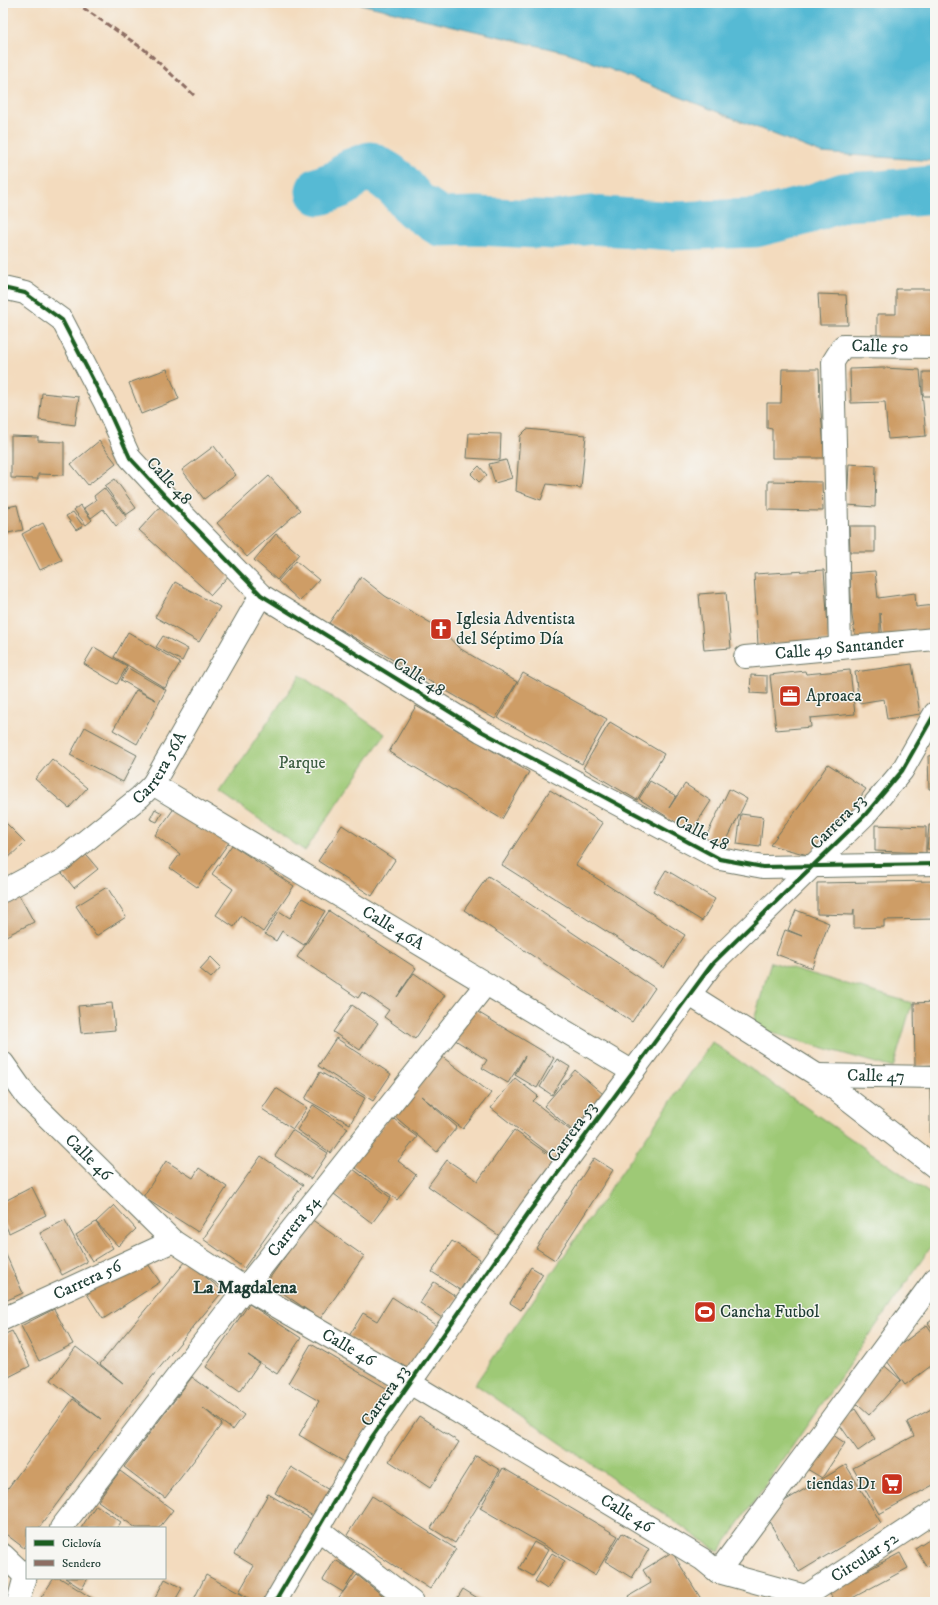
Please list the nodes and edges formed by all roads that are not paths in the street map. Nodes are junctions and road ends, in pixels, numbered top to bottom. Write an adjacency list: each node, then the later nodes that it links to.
1 (3, 288): 3 (street, Calle 48)
2 (935, 347): 5 (street, Calle 50)
3 (261, 595): 8 (street, Carrera 56A); 10 (street, Calle 48)
4 (935, 639): 5 (street, Calle 49 Santander)
5 (840, 648): 6 (street, Calle 49 Santander)
6 (745, 657)
7 (935, 713): 10 (street, Carrera 53)
8 (153, 784): 11 (street, Carrera 56A); 12 (street, Calle 46A)
9 (935, 864): 10 (street, Calle 48)
10 (812, 867): 13 (street, Carrera 53)
11 (3, 891)
12 (486, 984): 15 (street, Calle 46A); 21 (street, Carrera 54)
13 (690, 995): 15 (street, Carrera 53); 16 (street)
14 (3, 1063): 19 (street, Calle 46)
15 (632, 1072): 23 (street, Carrera 53)
16 (817, 1075): 17 (street, Calle 47); 18 (street)
17 (935, 1078)
18 (935, 1168)
19 (173, 1241): 21 (street, Calle 46); 22 (street, Carrera 56)
20 (935, 1279): 28 (street)
21 (245, 1288): 23 (street, Calle 46); 25 (street, Carrera 54)
22 (3, 1319)
23 (410, 1383): 26 (street, Carrera 53); 28 (street, Calle 46)
24 (935, 1511): 30 (street, Circular 52)
25 (62, 1527)
26 (318, 1530): 32 (street, Carrera 53); 33 (street)
27 (3, 1555): 29 (street)
28 (718, 1572): 30 (street, Calle 46)
29 (26, 1575): 31 (street)
30 (800, 1599)
31 (18, 1602)
32 (275, 1602)
33 (412, 1602)

